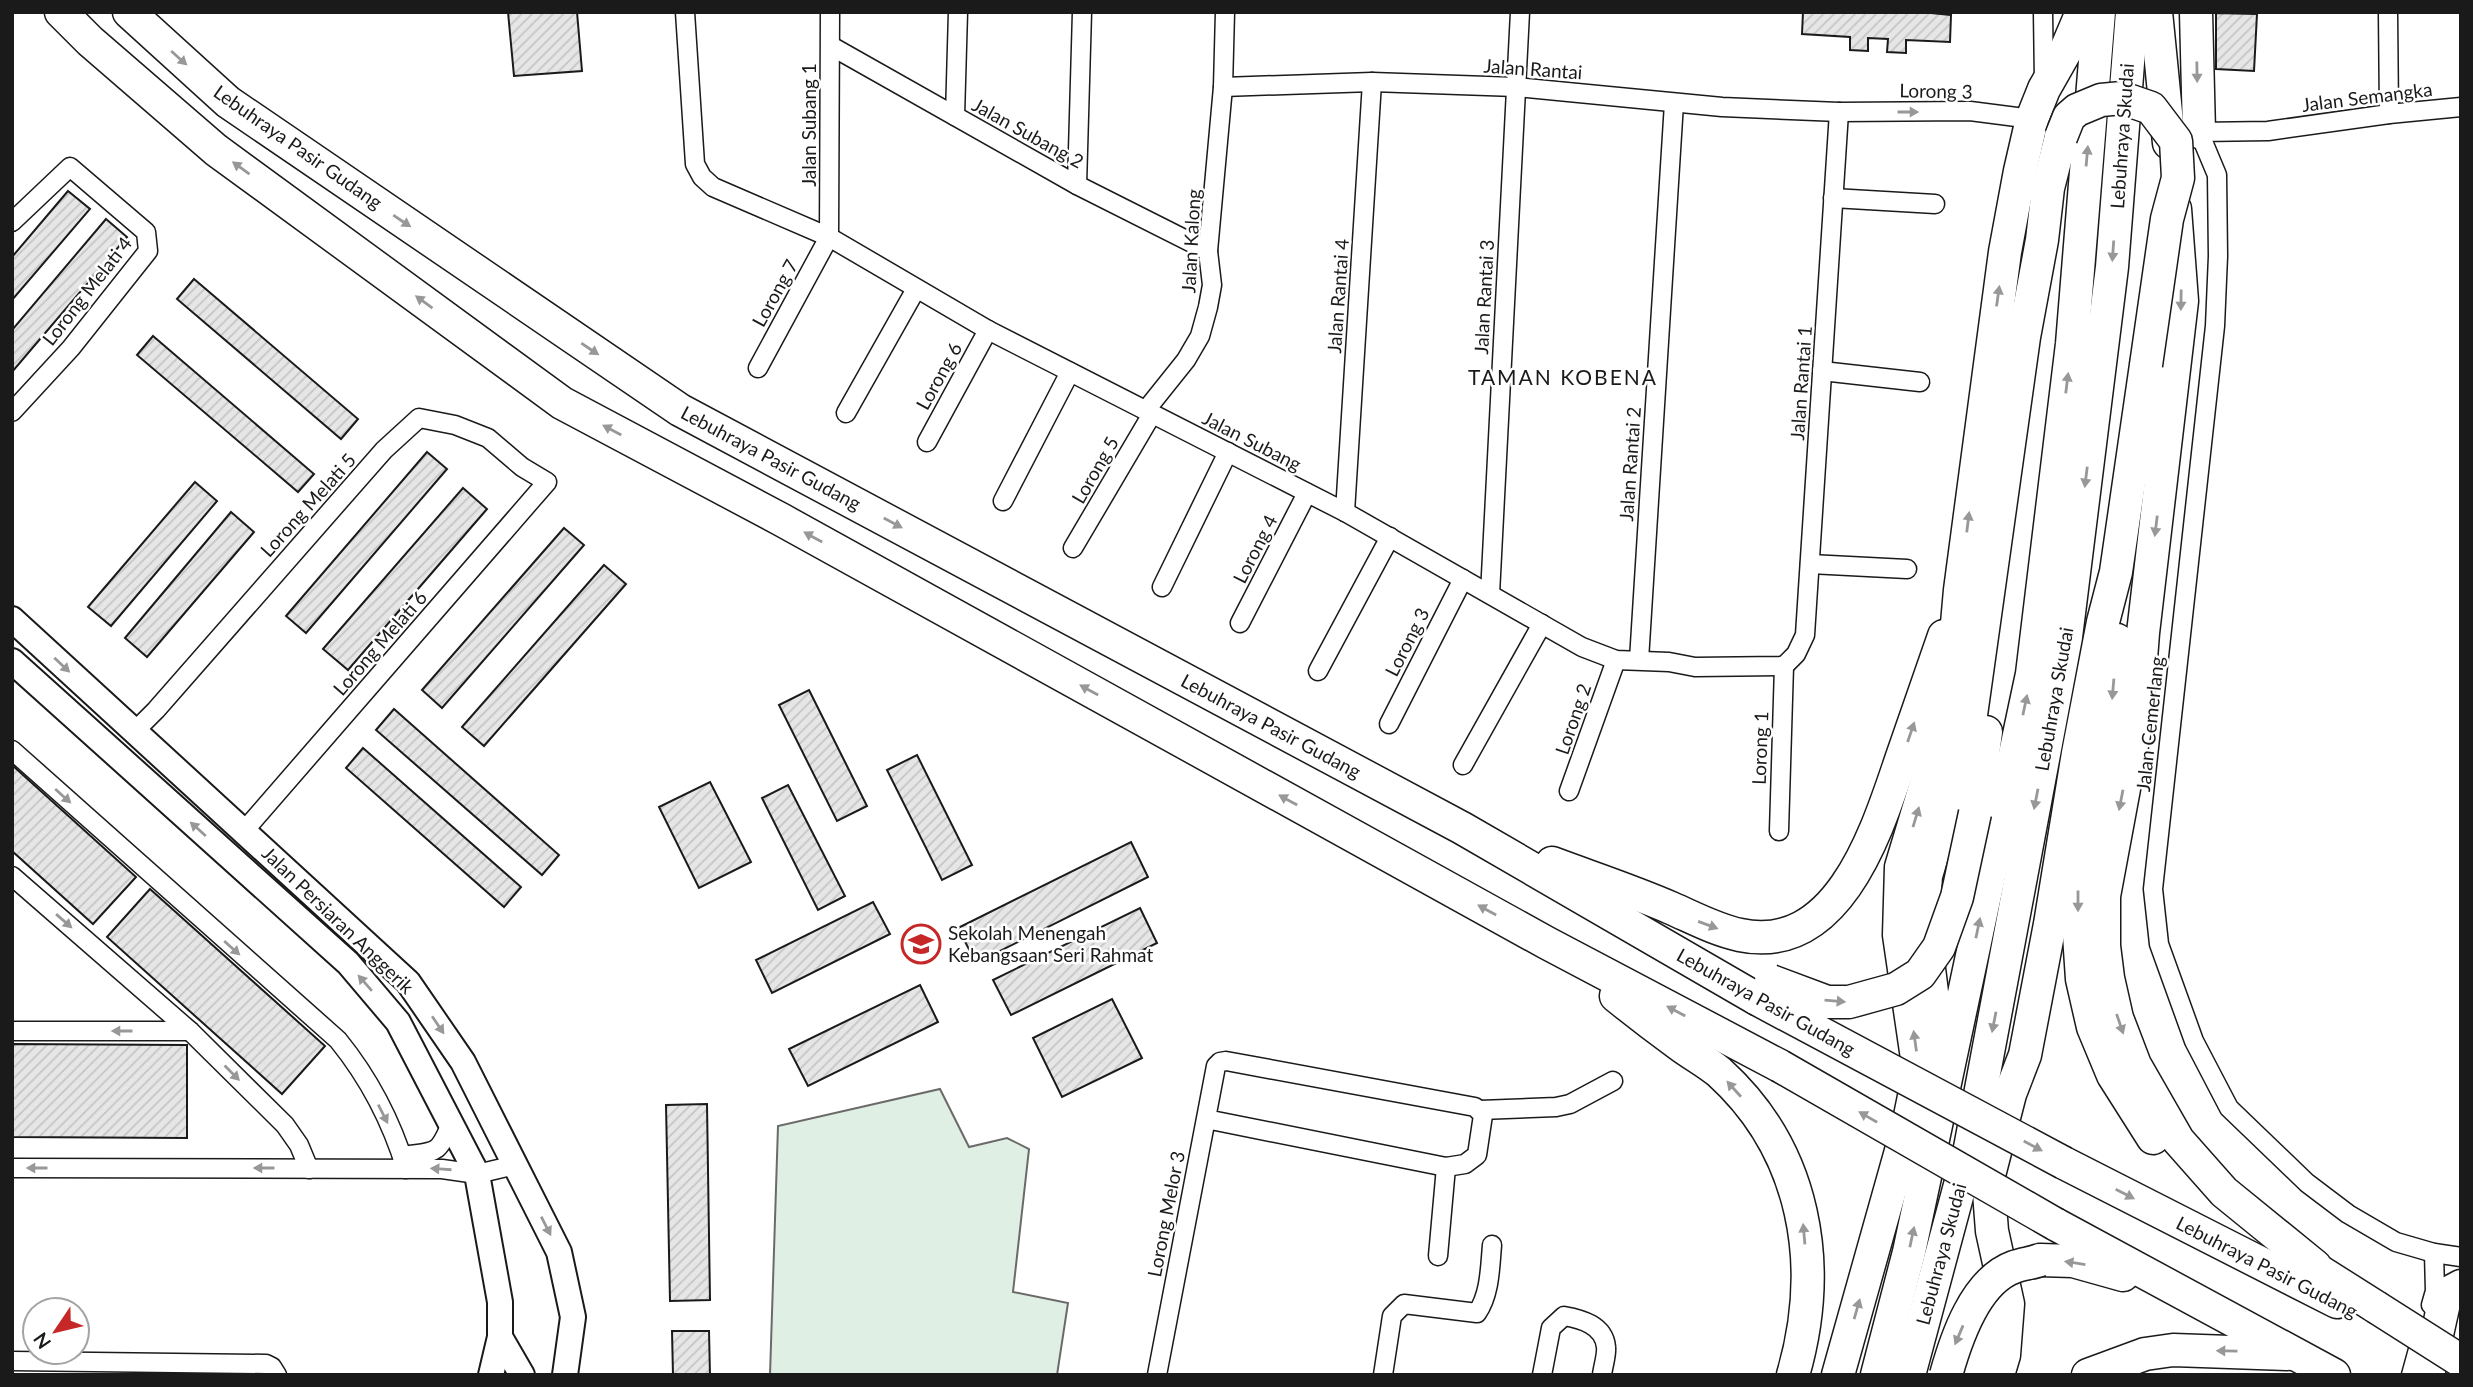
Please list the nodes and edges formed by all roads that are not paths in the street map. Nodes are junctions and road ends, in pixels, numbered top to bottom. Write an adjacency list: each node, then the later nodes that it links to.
1 (61, 12): 77 (highway, one-way to 1)
2 (129, 12): 73 (highway, Lebuhraya Pasir Gudang, one-way to 73)
3 (685, 12): 34 (street, Jalan Subang)
4 (830, 12): 16 (street, Jalan Subang 1)
5 (958, 12): 26 (street)
6 (1082, 12): 30 (street)
7 (1225, 12): 18 (street, Jalan Kalong)
8 (1520, 12): 19 (street, Jalan Rantai 3)
9 (2043, 12): 20 (street)
10 (2082, 12): 20 (highway)
11 (2099, 12): 83 (highway, Lebuhraya Skudai, one-way to 11)
12 (2132, 12): 86 (highway, Lebuhraya Skudai, one-way to 86)
13 (2156, 12): 22 (highway)
14 (2196, 12): 28 (highway, one-way to 28)
15 (2388, 12): 25 (street)
16 (831, 46): 26 (street, Jalan Subang 2); 34 (street, Jalan Subang 1)
17 (1372, 82): 18 (street, Jalan Rantai); 19 (street, Jalan Rantai); 50 (street, Jalan Rantai 4)
18 (1223, 87): 35 (street, Jalan Kalong)
19 (1516, 87): 21 (street, Jalan Rantai); 58 (street, Jalan Rantai 3)
20 (2044, 89): 27 (highway)
21 (1674, 103): 24 (street, Jalan Rantai); 63 (street, Jalan Rantai 2)
22 (2165, 104): 28 (highway); 97 (highway, one-way to 97)
23 (2461, 107): 25 (street, Jalan Semangka)
24 (1839, 112): 27 (street, Lorong 3, one-way to 27); 31 (street, Jalan Rantai 1)
25 (2389, 114): 28 (street, Jalan Semangka)
26 (956, 116): 30 (street, Jalan Subang 2)
27 (2032, 120): 57 (highway, one-way to 27)
28 (2199, 132): 94 (street, Jalan Cemerlang)
29 (2061, 137): 70 (highway, one-way to 70, bridge); 78 (highway, one-way to 29, bridge); 83 (highway)
30 (1077, 185): 35 (street, Jalan Subang 2)
31 (1833, 198): 32 (street); 39 (street, Jalan Rantai 1)
32 (1935, 204)
33 (12, 222): 42 (street, Lorong Melati 4)
34 (829, 237): 36 (street, Jalan Subang); 38 (street, Lorong 7)
35 (1208, 251): 43 (street, Jalan Kalong)
36 (916, 289): 37 (street, Jalan Subang); 44 (street)
37 (988, 330): 40 (street, Jalan Subang); 45 (street, Lorong 6)
38 (758, 368)
39 (1822, 371): 41 (street); 53 (street, Jalan Rantai 1)
40 (1070, 372): 43 (street, Jalan Subang); 49 (street)
41 (1920, 382)
42 (12, 412)
43 (1149, 412): 46 (street, Jalan Subang); 52 (street, Lorong 5)
44 (846, 413)
45 (927, 442)
46 (1228, 452): 48 (street, Jalan Subang); 56 (street)
47 (547, 482): 68 (street, Lorong Melati 5); 74 (street, Lorong Melati 6)
48 (1307, 493): 50 (street, Jalan Subang); 60 (street, Lorong 4)
49 (1003, 501)
50 (1345, 512): 51 (street, Jalan Subang)
51 (1390, 537): 55 (street, Jalan Subang); 66 (street)
52 (1073, 548)
53 (1810, 564): 54 (street); 64 (street, Jalan Rantai 1)
54 (1907, 569)
55 (1464, 579): 58 (street, Jalan Subang); 67 (street, Lorong 3)
56 (1162, 587)
57 (1960, 590): 73 (highway, one-way to 57); 115 (highway, one-way to 57)
58 (1490, 594): 61 (street, Jalan Subang)
59 (12, 619): 68 (street, Jalan Persiaran Anggerik, one-way to 68)
60 (1240, 624)
61 (1542, 624): 62 (street, Jalan Subang); 71 (street)
62 (1616, 660): 63 (street, Jalan Subang); 72 (street, Lorong 2)
63 (1639, 660): 64 (street, Jalan Subang)
64 (1790, 660): 75 (street, Lorong 1)
65 (12, 661): 85 (street, Jalan Persiaran Anggerik, one-way to 65)
66 (1318, 671)
67 (1389, 724)
68 (134, 732): 74 (street, Jalan Persiaran Anggerik)
69 (12, 750): 87 (street, one-way to 87)
70 (2088, 757): 97 (highway, one-way to 97); 120 (highway)
71 (1463, 765)
72 (1569, 792)
73 (1462, 828): 78 (highway, Lebuhraya Pasir Gudang)
74 (244, 831): 88 (street, Jalan Persiaran Anggerik, one-way to 88)
75 (1779, 831)
76 (12, 876): 80 (street, one-way to 80)
77 (1547, 943): 99 (highway, one-way to 77, bridge); 106 (highway, one-way to 77)
78 (1764, 990): 100 (highway, Lebuhraya Pasir Gudang, one-way to 100, bridge)
79 (12, 1031): 80 (street, one-way to 79)
80 (190, 1031): 91 (street, one-way to 91)
81 (1613, 1081): 82 (street)
82 (1480, 1110): 84 (street, Lorong Melor 3); 89 (street)
83 (1938, 1115): 116 (highway, Lebuhraya Skudai, one-way to 83)
84 (1206, 1119): 89 (street); 111 (street, Lorong Melor 3)
85 (451, 1124): 87 (street); 92 (street, Jalan Persiaran Anggerik)
86 (1970, 1148): 117 (highway, Lebuhraya Skudai); 119 (highway)
87 (404, 1162): 91 (street); 92 (street, one-way to 87)
88 (515, 1165): 92 (street); 110 (street, Jalan Persiaran Anggerik, one-way to 110)
89 (1446, 1167): 95 (street)
90 (12, 1168): 91 (street, one-way to 90)
91 (309, 1168)
92 (477, 1174): 101 (street, Jalan Persiaran Anggerik)
93 (1492, 1245): 112 (street)
94 (2434, 1253): 96 (street, Jalan Cemerlang); 123 (street)
95 (1438, 1256)
96 (2461, 1256)
97 (2315, 1266): 100 (highway)
98 (2461, 1286): 124 (highway)
99 (2188, 1295): 102 (highway); 118 (highway, one-way to 118, bridge)
100 (2375, 1314): 104 (highway, Lebuhraya Pasir Gudang, bridge)
101 (500, 1337): 108 (street, Jalan Persiaran Anggerik); 109 (street)
102 (2295, 1354): 121 (highway, one-way to 121); 122 (highway)
103 (12, 1361): 105 (street)
104 (2461, 1363)
105 (139, 1369): 107 (street)
106 (1794, 1370)
107 (277, 1375)
108 (491, 1375)
109 (522, 1375)
110 (565, 1375)
111 (1157, 1375)
112 (1383, 1375)
113 (1542, 1375): 114 (street)
114 (1602, 1375)
115 (1838, 1375)
116 (1877, 1375)
117 (1909, 1375)
118 (1947, 1375)
119 (1974, 1375)
120 (1998, 1375)
121 (2088, 1375)
122 (2334, 1375)
123 (2411, 1375)
124 (2427, 1375)

